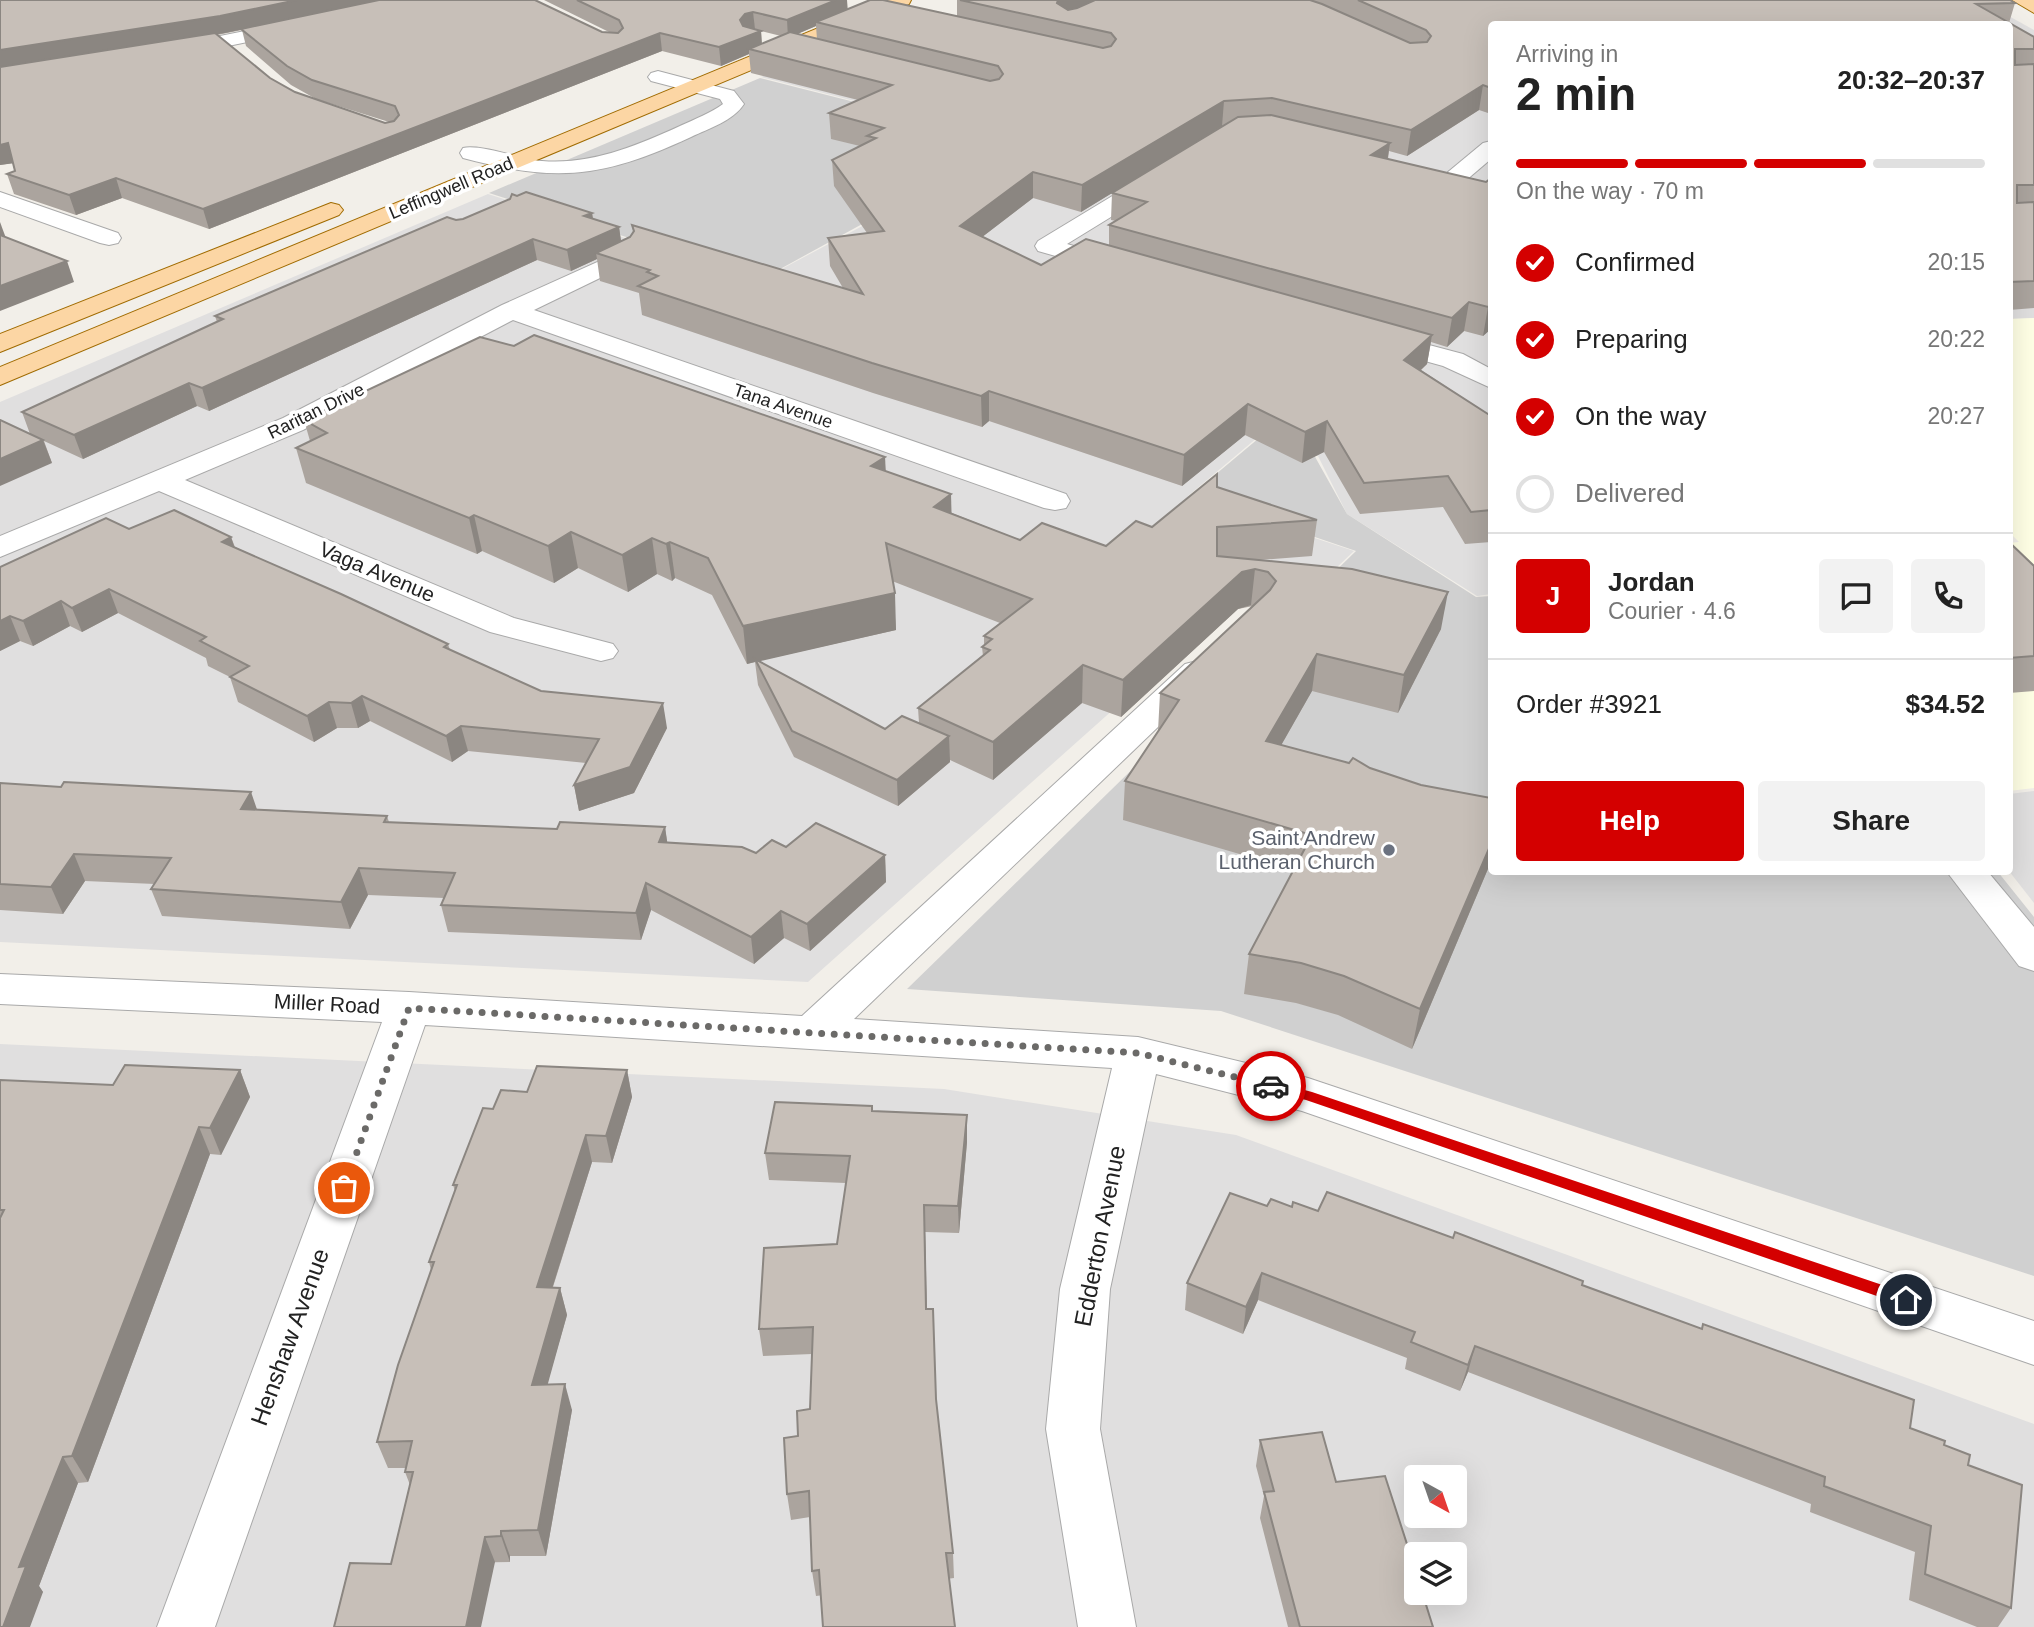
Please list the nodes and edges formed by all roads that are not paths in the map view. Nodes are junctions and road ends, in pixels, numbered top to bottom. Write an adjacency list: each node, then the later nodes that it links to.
1 (849, 0): 8 (main road)
2 (902, 0): 5 (main road, Leffingwell Road)
3 (2021, 0): 4 (main road)
4 (2034, 7)
5 (872, 12): 6 (street); 10 (main road, Leffingwell Road)
6 (908, 20)
7 (317, 23): 9 (street)
8 (754, 38): 10 (street); 11 (main road)
9 (225, 42): 12 (street); 14 (street)
10 (789, 47): 13 (street); 17 (main road, Leffingwell Road)
11 (718, 53)
12 (151, 55)
13 (824, 56)
14 (244, 59)
15 (694, 63): 16 (main road)
16 (658, 77): 17 (street); 18 (main road)
17 (694, 87): 23 (main road, Leffingwell Road); 23 (street)
18 (633, 88)
19 (508, 138): 21 (main road, Leffingwell Road)
20 (1488, 152): 25 (street)
21 (471, 153): 22 (main road, Leffingwell Road); 23 (street)
22 (445, 164)
23 (507, 165): 34 (main road, Leffingwell Road)
24 (1172, 169): 30 (street)
25 (1429, 170)
26 (0, 199): 28 (street)
27 (356, 200): 33 (main road, Leffingwell Road)
28 (109, 239)
29 (624, 257): 31 (street, Raritan Drive)
30 (1139, 272)
31 (511, 310): 36 (street, Raritan Drive); 37 (street, Tana Avenue)
32 (1362, 335): 35 (street)
33 (0, 344)
34 (0, 377)
35 (1488, 378)
36 (158, 480): 38 (street, Raritan Drive); 40 (street, Vaga Avenue)
37 (1055, 501)
38 (0, 547)
39 (1223, 646): 45 (street)
40 (601, 651)
41 (1969, 875): 42 (street)
42 (2034, 956)
43 (0, 989): 44 (street, Miller Road)
44 (409, 1008): 45 (street, Miller Road); 48 (street, Henshaw Avenue)
45 (812, 1033): 46 (street, Miller Road)
46 (1138, 1053): 47 (street, Miller Road); 49 (street, Edderton Avenue)
47 (2034, 1343)
48 (186, 1627)
49 (1107, 1627)

